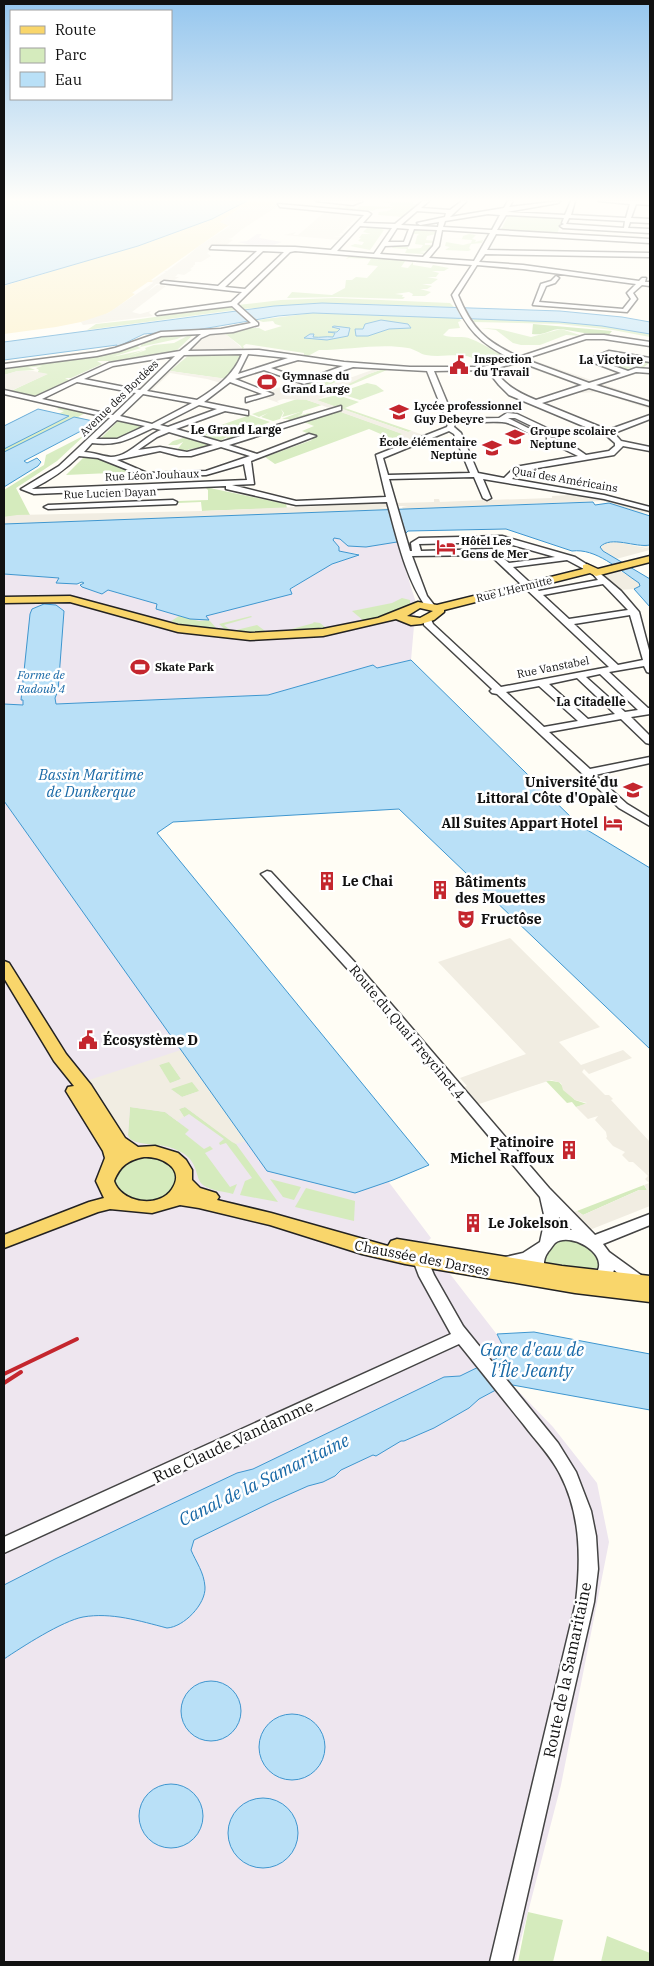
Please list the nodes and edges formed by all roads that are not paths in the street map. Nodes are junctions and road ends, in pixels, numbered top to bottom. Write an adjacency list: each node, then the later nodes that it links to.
1 (632, 292): 4 (street)
2 (244, 293): 5 (street)
3 (456, 293): 12 (street)
4 (540, 293)
5 (233, 305): 6 (street); 7 (street)
6 (159, 314)
7 (207, 333): 10 (street, Avenue des Bordées); 15 (street)
8 (650, 344): 12 (street)
9 (246, 352): 10 (street); 11 (street); 22 (street)
10 (182, 353): 21 (street); 25 (street, Avenue des Bordées)
11 (301, 357): 14 (street); 16 (street)
12 (520, 359): 17 (street); 23 (street)
13 (650, 360): 20 (street)
14 (354, 365): 16 (street); 18 (street)
15 (4, 366)
16 (265, 368): 22 (street)
17 (489, 368): 18 (street); 29 (street)
18 (430, 369): 38 (street)
19 (649, 370): 20 (street)
20 (628, 373): 23 (street)
21 (76, 380): 25 (street); 26 (street)
22 (230, 380): 27 (street); 28 (street)
23 (593, 386): 29 (street); 30 (street)
24 (4, 392): 26 (street)
25 (142, 392): 28 (street); 34 (street, Avenue des Bordées)
26 (36, 399): 34 (street)
27 (250, 400)
28 (197, 402): 31 (street); 37 (street)
29 (536, 403): 41 (street)
30 (650, 404)
31 (226, 408): 33 (street); 40 (street)
32 (338, 408): 39 (street)
33 (245, 413)
34 (115, 417): 37 (street); 43 (street, Avenue des Bordées)
35 (650, 417): 41 (street)
36 (504, 420): 36 (street); 38 (street)
37 (151, 425): 40 (street); 44 (street)
38 (450, 425): 56 (street); 57 (street)
39 (283, 426): 46 (street); 51 (street)
40 (170, 430): 46 (street); 50 (street)
41 (608, 433): 45 (street)
42 (550, 439): 52 (street)
43 (90, 441): 44 (street); 48 (street, Avenue des Bordées)
44 (110, 443): 49 (street)
45 (619, 443): 47 (street); 52 (street)
46 (224, 445): 50 (street); 51 (street)
47 (650, 450)
48 (78, 453): 49 (street); 58 (street, Avenue des Bordées)
49 (97, 455): 53 (street)
50 (126, 455): 53 (street)
51 (257, 456): 54 (street)
52 (585, 458): 59 (street)
53 (110, 460): 55 (street)
54 (248, 460): 55 (street); 60 (street, Rue Léon Jouhaux)
55 (146, 475): 62 (street)
56 (476, 475): 57 (street, Quai des Américains); 59 (street, Quai des Américains); 65 (street)
57 (385, 477): 66 (street)
58 (46, 478): 64 (street); 64 (street, Rue Léon Jouhaux)
59 (506, 480): 69 (street, Quai des Américains)
60 (210, 484): 61 (street, Rue Léon Jouhaux); 66 (street)
61 (172, 485): 62 (street, Rue Léon Jouhaux); 68 (street, Rue Lucien Dayan)
62 (158, 486): 63 (street, Rue Léon Jouhaux)
63 (97, 488): 64 (street, Rue Léon Jouhaux); 68 (street)
64 (54, 489)
65 (487, 498)
66 (393, 503): 71 (street)
67 (48, 507): 68 (street, Rue Lucien Dayan)
68 (97, 509)
69 (650, 509)
70 (650, 552): 75 (main road)
71 (408, 554): 72 (street); 78 (street)
72 (417, 554): 73 (street); 76 (street)
73 (568, 558): 76 (street); 77 (street)
74 (650, 559): 75 (main road)
75 (617, 564): 77 (main road); 77 (main road)
76 (506, 566): 80 (street)
77 (592, 570): 79 (street); 80 (main road, Rue L'Hermitte)
78 (415, 579): 83 (street); 84 (street)
79 (604, 581): 81 (street); 85 (street)
80 (527, 586): 81 (street); 84 (main road, Rue L'Hermitte)
81 (536, 594): 88 (street)
82 (4, 600): 86 (main road)
83 (416, 606): 84 (main road, Rue L'Hermitte); 86 (main road)
84 (433, 606): 87 (main road)
85 (634, 612): 88 (street); 89 (street)
86 (409, 619): 87 (main road); 94 (street)
87 (427, 619): 94 (street)
88 (567, 622): 90 (street)
89 (649, 666): 90 (street, Rue Vanstabel)
90 (616, 667): 91 (street, Rue Vanstabel)
91 (601, 670): 92 (street, Rue Vanstabel); 95 (street)
92 (579, 674): 93 (street, Rue Vanstabel); 96 (street)
93 (541, 682): 94 (street, Rue Vanstabel); 97 (street)
94 (500, 693): 98 (street)
95 (648, 711): 96 (street)
96 (624, 716): 97 (street); 99 (street)
97 (586, 722): 98 (street)
98 (542, 730): 101 (street)
99 (650, 741)
100 (650, 760): 101 (street)
101 (588, 773): 102 (street)
102 (650, 823)
103 (267, 874): 109 (street, Route du Quai Freycinet 4)
104 (4, 966): 105 (main road)
105 (60, 1057): 106 (main road); 107 (main road)
106 (137, 1153): 107 (main road); 108 (main road)
107 (108, 1177): 111 (main road); 113 (main road)
108 (184, 1182): 110 (main road); 117 (main road, Chaussée des Darses)
109 (544, 1192): 115 (street, Route du Quai Freycinet 4); 116 (street, Route du Quai Freycinet 4)
110 (168, 1201): 111 (main road); 117 (main road, Chaussée des Darses)
111 (124, 1204): 114 (main road)
112 (650, 1219): 115 (street)
113 (4, 1231)
114 (4, 1242)
115 (593, 1242): 116 (street); 118 (street, Route du Quai Freycinet 4)
116 (544, 1246): 119 (street); 121 (street, Route du Quai Freycinet 4)
117 (419, 1255): 120 (main road, Chaussée des Darses); 125 (street)
118 (605, 1256): 122 (street); 124 (street, Route du Quai Freycinet 4)
119 (501, 1263): 120 (main road, Chaussée des Darses); 121 (main road, Chaussée des Darses)
120 (482, 1265): 121 (main road, Chaussée des Darses)
121 (540, 1275): 122 (main road, Chaussée des Darses); 123 (main road, Chaussée des Darses)
122 (603, 1278): 123 (street); 124 (main road, Chaussée des Darses)
123 (581, 1287): 124 (main road, Chaussée des Darses)
124 (647, 1287)
125 (461, 1336): 126 (street, Rue Claude Vandamme); 127 (street, Route de la Samaritaine)
126 (4, 1545)
127 (501, 1962)

